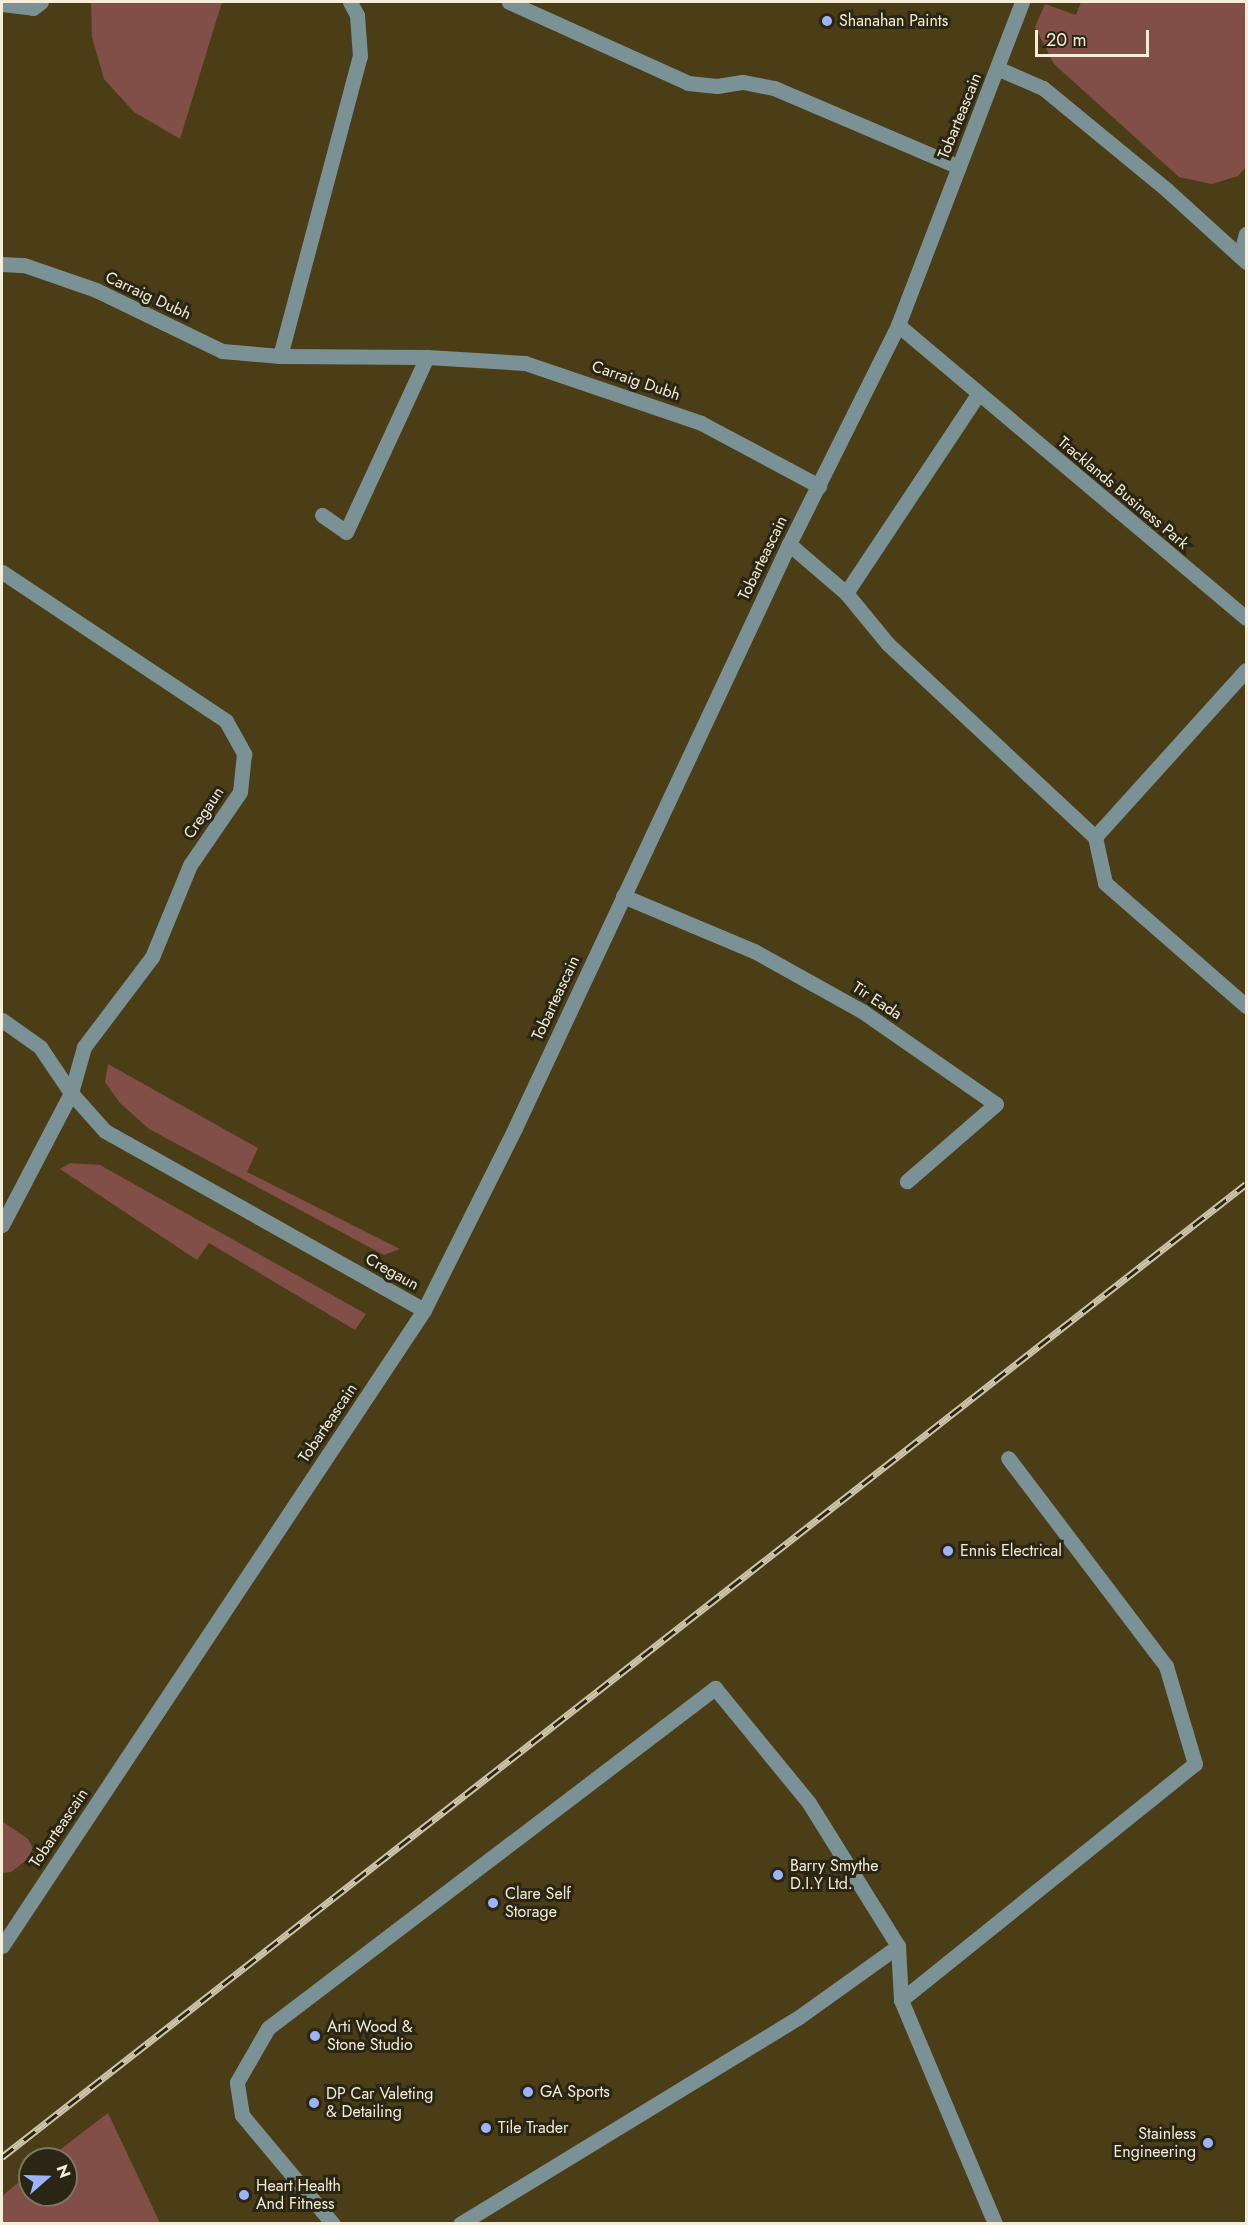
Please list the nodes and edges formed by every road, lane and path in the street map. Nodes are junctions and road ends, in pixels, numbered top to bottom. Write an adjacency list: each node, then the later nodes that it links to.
1 (41, 2): 5 (street)
2 (350, 2): 12 (street)
3 (509, 2): 7 (street)
4 (1022, 2): 6 (street, Tobarteascain)
5 (2, 4)
6 (999, 69): 7 (street, Tobarteascain); 9 (street)
7 (959, 167): 11 (street, Tobarteascain)
8 (1246, 234): 9 (street)
9 (1243, 259)
10 (2, 264): 12 (street, Carraig Dubh)
11 (898, 325): 14 (street, Tracklands Business Park); 15 (street, Tobarteascain)
12 (280, 356): 13 (street, Carraig Dubh)
13 (427, 357): 15 (street, Carraig Dubh); 16 (street)
14 (978, 394): 19 (street); 20 (street, Tracklands Business Park)
15 (819, 486): 17 (street, Tobarteascain)
16 (322, 515)
17 (789, 544): 19 (street); 23 (street, Tobarteascain)
18 (2, 572): 26 (street, Cregaun)
19 (846, 593): 22 (street)
20 (1246, 618)
21 (1246, 670): 22 (street)
22 (1095, 837): 24 (street)
23 (623, 897): 27 (street, Tir Eada); 29 (street, Tobarteascain)
24 (1246, 1006)
25 (2, 1020): 26 (street, Cregaun)
26 (71, 1093): 28 (street, Cregaun); 29 (street, Cregaun)
27 (907, 1181)
28 (2, 1225)
29 (424, 1310): 32 (street, Tobarteascain)
30 (1008, 1458): 35 (street)
31 (2, 1920): 32 (street)
32 (12, 1932): 33 (street, Tobarteascain)
33 (2, 1946)
34 (898, 1946): 35 (street); 36 (street); 37 (street)
35 (901, 2000): 38 (street)
36 (333, 2223)
37 (460, 2223)
38 (994, 2223)

